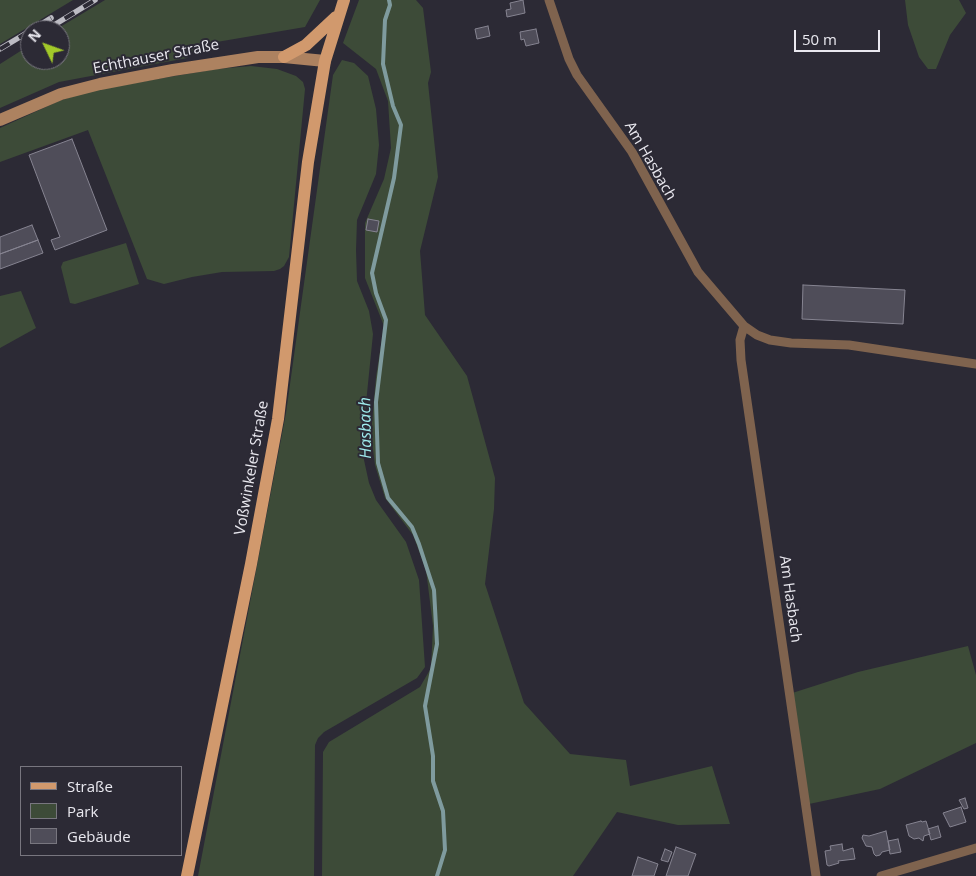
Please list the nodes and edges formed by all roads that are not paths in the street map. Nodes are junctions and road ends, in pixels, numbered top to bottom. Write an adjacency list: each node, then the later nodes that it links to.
1 (344, 0): 3 (main road, Voßwinkeler Straße)
2 (549, 0): 7 (street, Am Hasbach)
3 (338, 15): 4 (main road); 5 (main road, Voßwinkeler Straße)
4 (284, 57): 5 (main road, Echthauser Straße); 6 (main road, Echthauser Straße)
5 (325, 61): 11 (main road, Voßwinkeler Straße)
6 (0, 120)
7 (744, 326): 8 (street, Am Hasbach); 12 (street, Am Hasbach)
8 (976, 364)
9 (976, 848): 10 (street)
10 (908, 872): 13 (street)
11 (187, 876)
12 (816, 876)
13 (881, 876)

